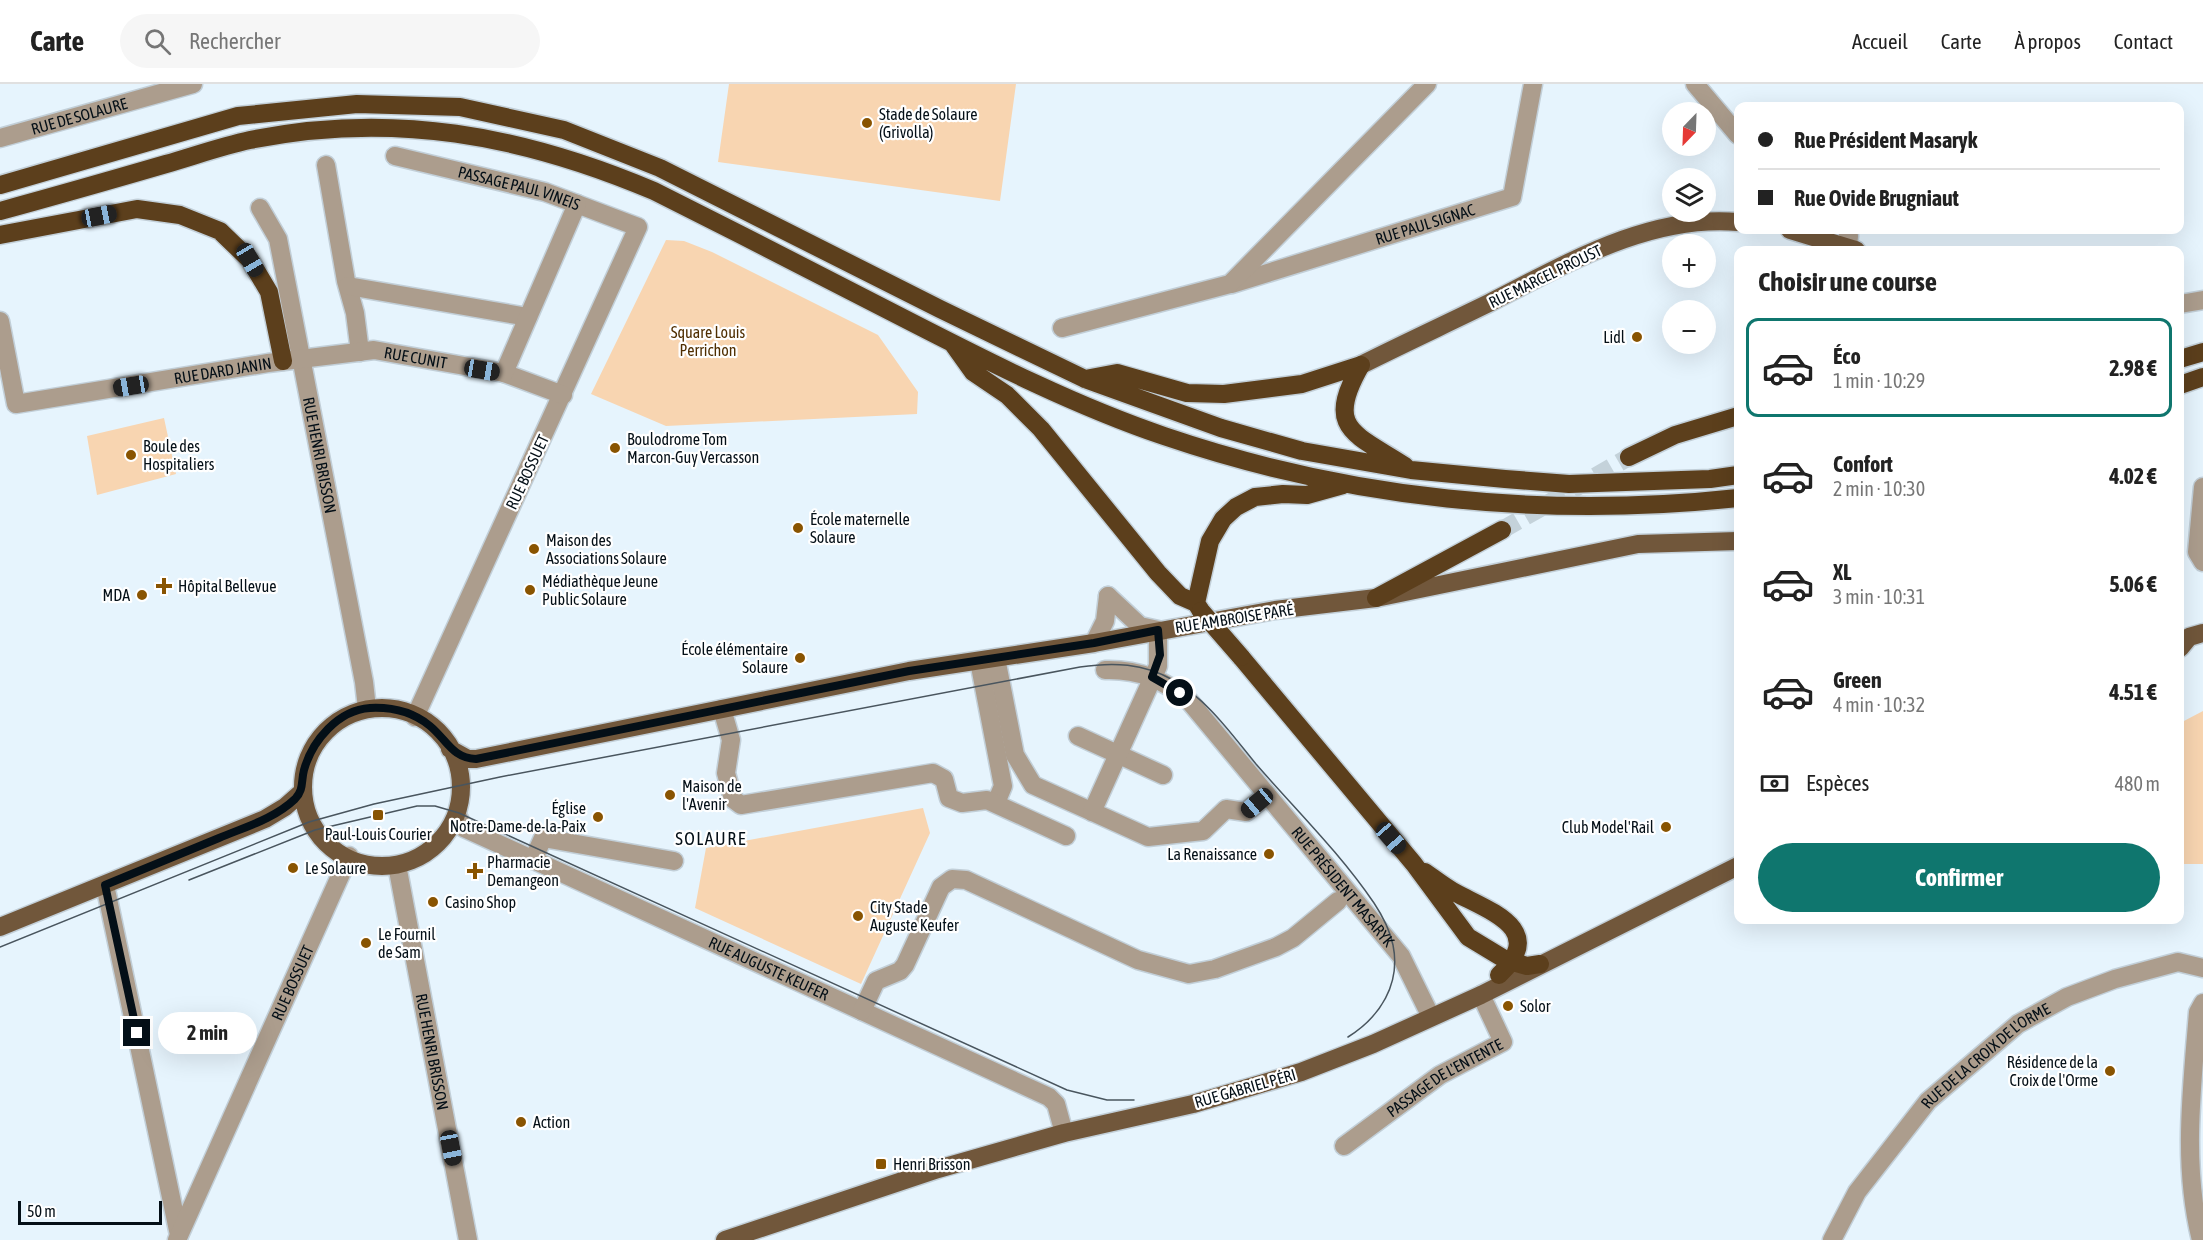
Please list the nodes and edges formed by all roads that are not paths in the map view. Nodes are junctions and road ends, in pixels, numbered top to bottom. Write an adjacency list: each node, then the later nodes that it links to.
1 (193, 84): 6 (street, RUE DE SOLAURE)
2 (1426, 84): 18 (street)
3 (1533, 84): 18 (street, RUE PAUL SIGNAC)
4 (1695, 84): 5 (street)
5 (1734, 130)
6 (0, 138)
7 (395, 156): 10 (street, PASSAGE PAUL VINEIS)
8 (325, 161): 19 (street)
9 (0, 185): 33 (highway)
10 (577, 204): 14 (street, PASSAGE PAUL VINEIS); 22 (street)
11 (260, 208): 29 (street, RUE HENRI BRISSON)
12 (0, 212): 25 (highway)
13 (1734, 222): 30 (main road, RUE MARCEL PROUST)
14 (638, 226): 35 (street, RUE BOSSUET)
15 (1810, 234): 17 (main road)
16 (0, 235): 29 (highway)
17 (1850, 242)
18 (1230, 284): 24 (street, RUE PAUL SIGNAC)
19 (348, 286): 22 (street); 26 (street)
20 (2203, 300): 21 (street)
21 (2184, 303)
22 (528, 317): 31 (street)
23 (0, 321): 29 (street, RUE DARD JANIN)
24 (1062, 328)
25 (952, 343): 40 (highway); 47 (highway)
26 (360, 352): 29 (street, RUE CUNIT); 31 (street, RUE CUNIT)
27 (2203, 352): 28 (highway)
28 (2184, 358)
29 (292, 360): 53 (street, RUE HENRI BRISSON)
30 (1360, 365): 33 (highway); 38 (highway)
31 (504, 373): 35 (street, RUE CUNIT)
32 (2203, 377): 34 (highway)
33 (1085, 379): 38 (highway)
34 (2184, 384)
35 (563, 395): 55 (street, RUE BOSSUET)
36 (1734, 417): 37 (highway)
37 (1629, 457)
38 (1411, 470): 39 (highway)
39 (1734, 476)
40 (1346, 484): 42 (highway); 47 (highway)
41 (2203, 487): 45 (street)
42 (1734, 498)
43 (1502, 530): 46 (highway)
44 (1734, 541): 46 (main road, RUE AMBROISE PARÉ)
45 (2203, 562)
46 (1376, 598): 48 (main road, RUE AMBROISE PARÉ)
47 (1198, 607): 69 (highway, bridge)
48 (1158, 630): 49 (main road, RUE AMBROISE PARÉ); 49 (street); 52 (street)
49 (1094, 643): 50 (main road, RUE AMBROISE PARÉ)
50 (988, 659): 54 (main road, RUE AMBROISE PARÉ); 62 (street); 63 (street)
51 (1105, 670): 52 (street, RUE PRÉSIDENT MASARYK)
52 (1152, 677): 58 (street); 61 (street, RUE PRÉSIDENT MASARYK)
53 (367, 708): 55 (main road); 60 (main road)
54 (722, 709): 57 (main road, RUE AMBROISE PARÉ); 62 (street)
55 (415, 717): 57 (main road)
56 (1078, 736): 58 (street)
57 (450, 749): 64 (main road)
58 (1118, 754): 59 (street); 63 (street)
59 (1163, 775)
60 (302, 792): 66 (main road); 72 (main road)
61 (1267, 795): 63 (street); 83 (street, RUE PRÉSIDENT MASARYK)
62 (996, 803): 65 (street)
63 (1092, 812)
64 (458, 817): 67 (street, RUE AUGUSTE KEUFER); 70 (main road)
65 (1066, 836)
66 (349, 856): 70 (main road); 87 (street, RUE BOSSUET)
67 (533, 860): 68 (street); 82 (street, RUE AUGUSTE KEUFER)
68 (674, 861)
69 (1414, 864): 75 (highway); 75 (highway)
70 (397, 865): 88 (street, RUE HENRI BRISSON)
71 (1734, 868): 76 (main road, RUE GABRIEL PÉRI)
72 (105, 885): 74 (main road); 87 (street)
73 (1338, 901): 82 (street)
74 (0, 927)
75 (1512, 962): 76 (highway); 78 (highway)
76 (1540, 964): 79 (main road, RUE GABRIEL PÉRI)
77 (2203, 968): 90 (street, RUE DE LA CROIX DE L'ORME)
78 (1499, 975): 81 (main road)
79 (1481, 995): 81 (main road, RUE GABRIEL PÉRI); 85 (street, PASSAGE DE L'ENTENTE)
80 (2203, 1003): 86 (street)
81 (1451, 1007): 83 (main road, RUE GABRIEL PÉRI)
82 (862, 1011): 84 (street, RUE AUGUSTE KEUFER)
83 (1431, 1017): 84 (main road, RUE GABRIEL PÉRI)
84 (1064, 1133): 89 (main road, RUE GABRIEL PÉRI)
85 (1344, 1146)
86 (2200, 1221): 91 (street)
87 (178, 1238)
88 (468, 1240)
89 (725, 1240)
90 (1832, 1240)
91 (2201, 1240)

